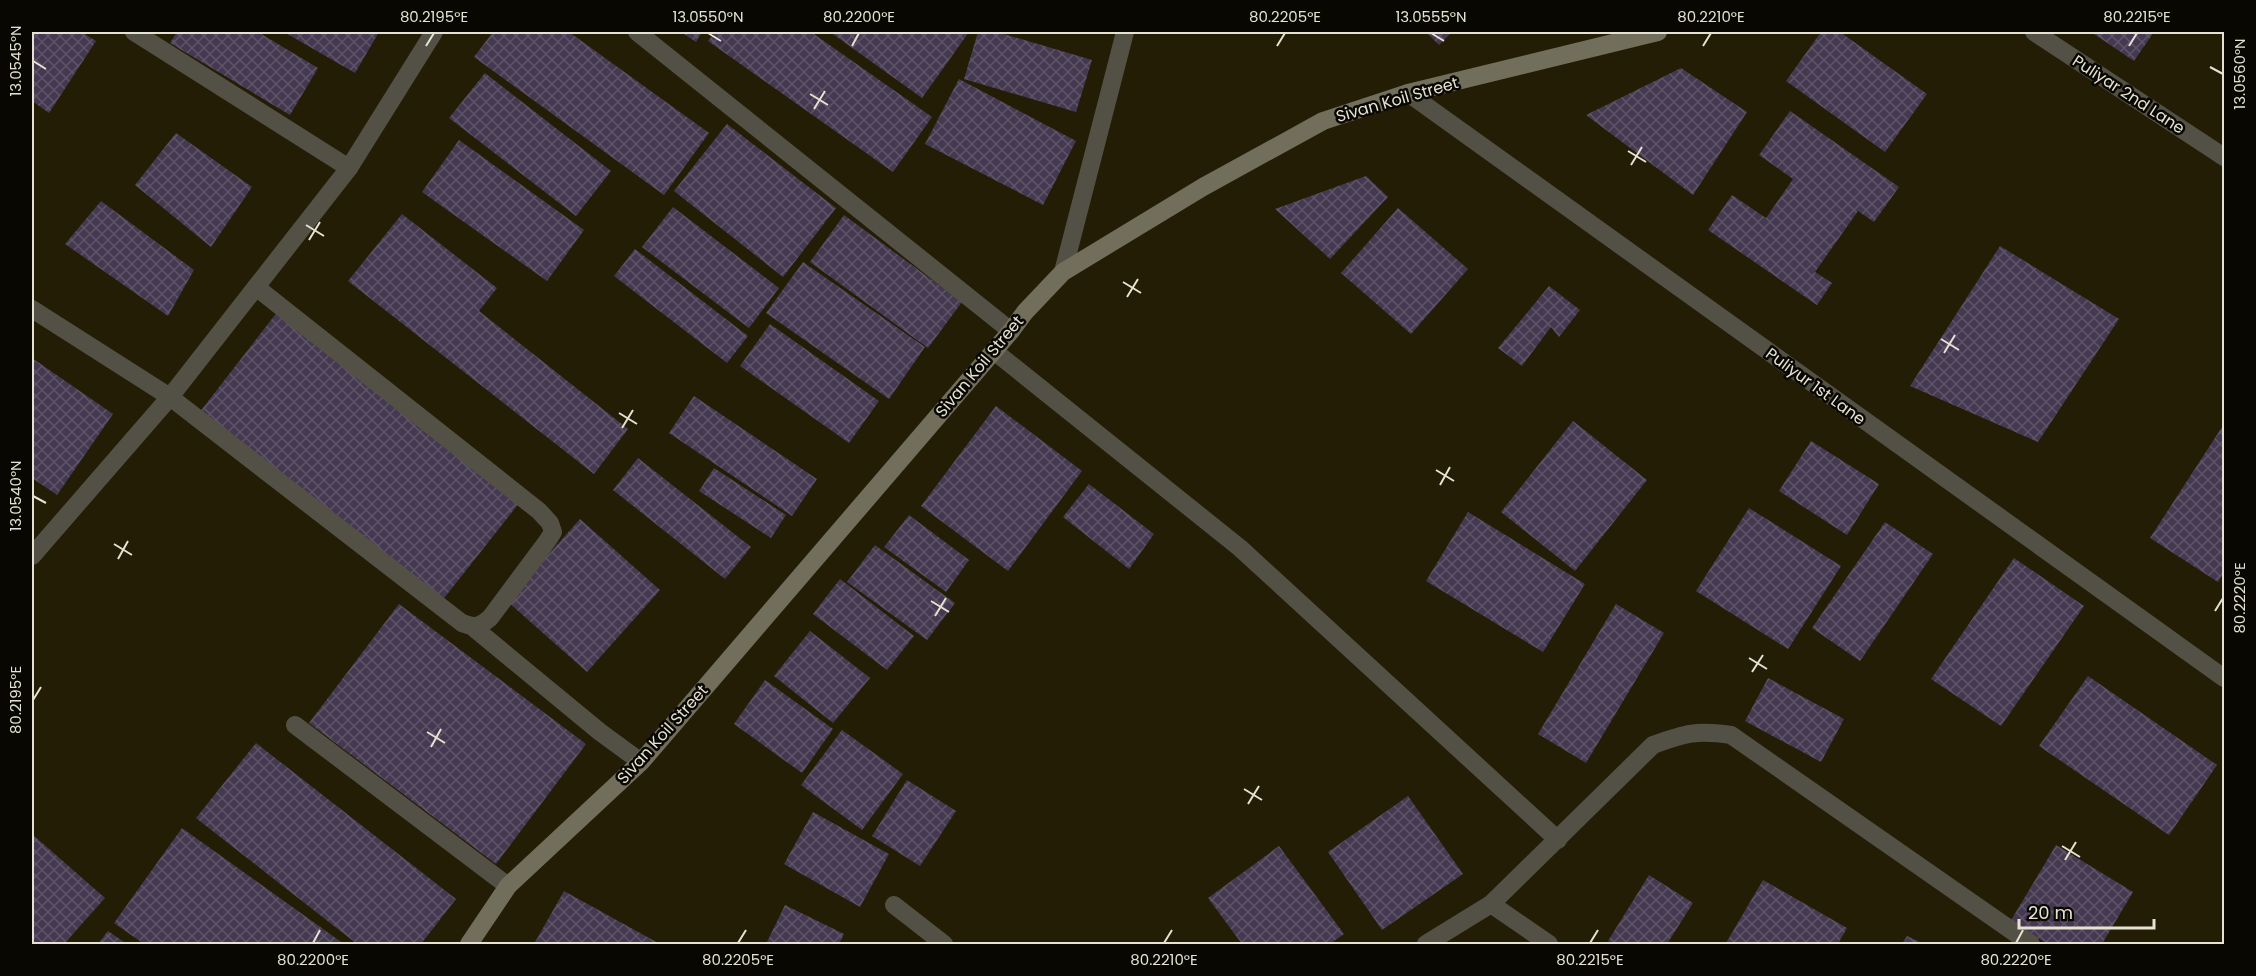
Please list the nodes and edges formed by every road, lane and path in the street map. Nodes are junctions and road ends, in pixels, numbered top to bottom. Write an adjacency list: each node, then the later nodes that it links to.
1 (135, 32): 9 (street)
2 (434, 32): 9 (street)
3 (637, 32): 13 (street)
4 (1125, 32): 10 (street)
5 (1658, 32): 7 (street, Sivan Koil Street)
6 (2034, 32): 8 (street, Puliyar 2nd Lane)
7 (1408, 93): 10 (street, Sivan Koil Street); 18 (street, Puliyur 1st Lane)
8 (2224, 157)
9 (349, 168): 11 (street)
10 (1063, 272): 13 (street, Sivan Koil Street)
11 (256, 288): 15 (street); 17 (street)
12 (32, 309): 15 (street)
13 (1011, 331): 14 (street, Sivan Koil Street)
14 (994, 351): 20 (street, Sivan Koil Street); 21 (street)
15 (170, 397): 16 (street); 17 (street)
16 (32, 556)
17 (474, 628): 20 (street)
18 (2224, 678)
19 (295, 725): 22 (street)
20 (641, 762): 22 (street, Sivan Koil Street)
21 (1558, 840): 23 (street); 29 (street)
22 (508, 886): 25 (street, Sivan Koil Street)
23 (1491, 904): 27 (street); 28 (street)
24 (894, 905): 26 (street)
25 (469, 945)
26 (944, 945)
27 (1426, 945)
28 (1549, 945)
29 (2031, 945)

